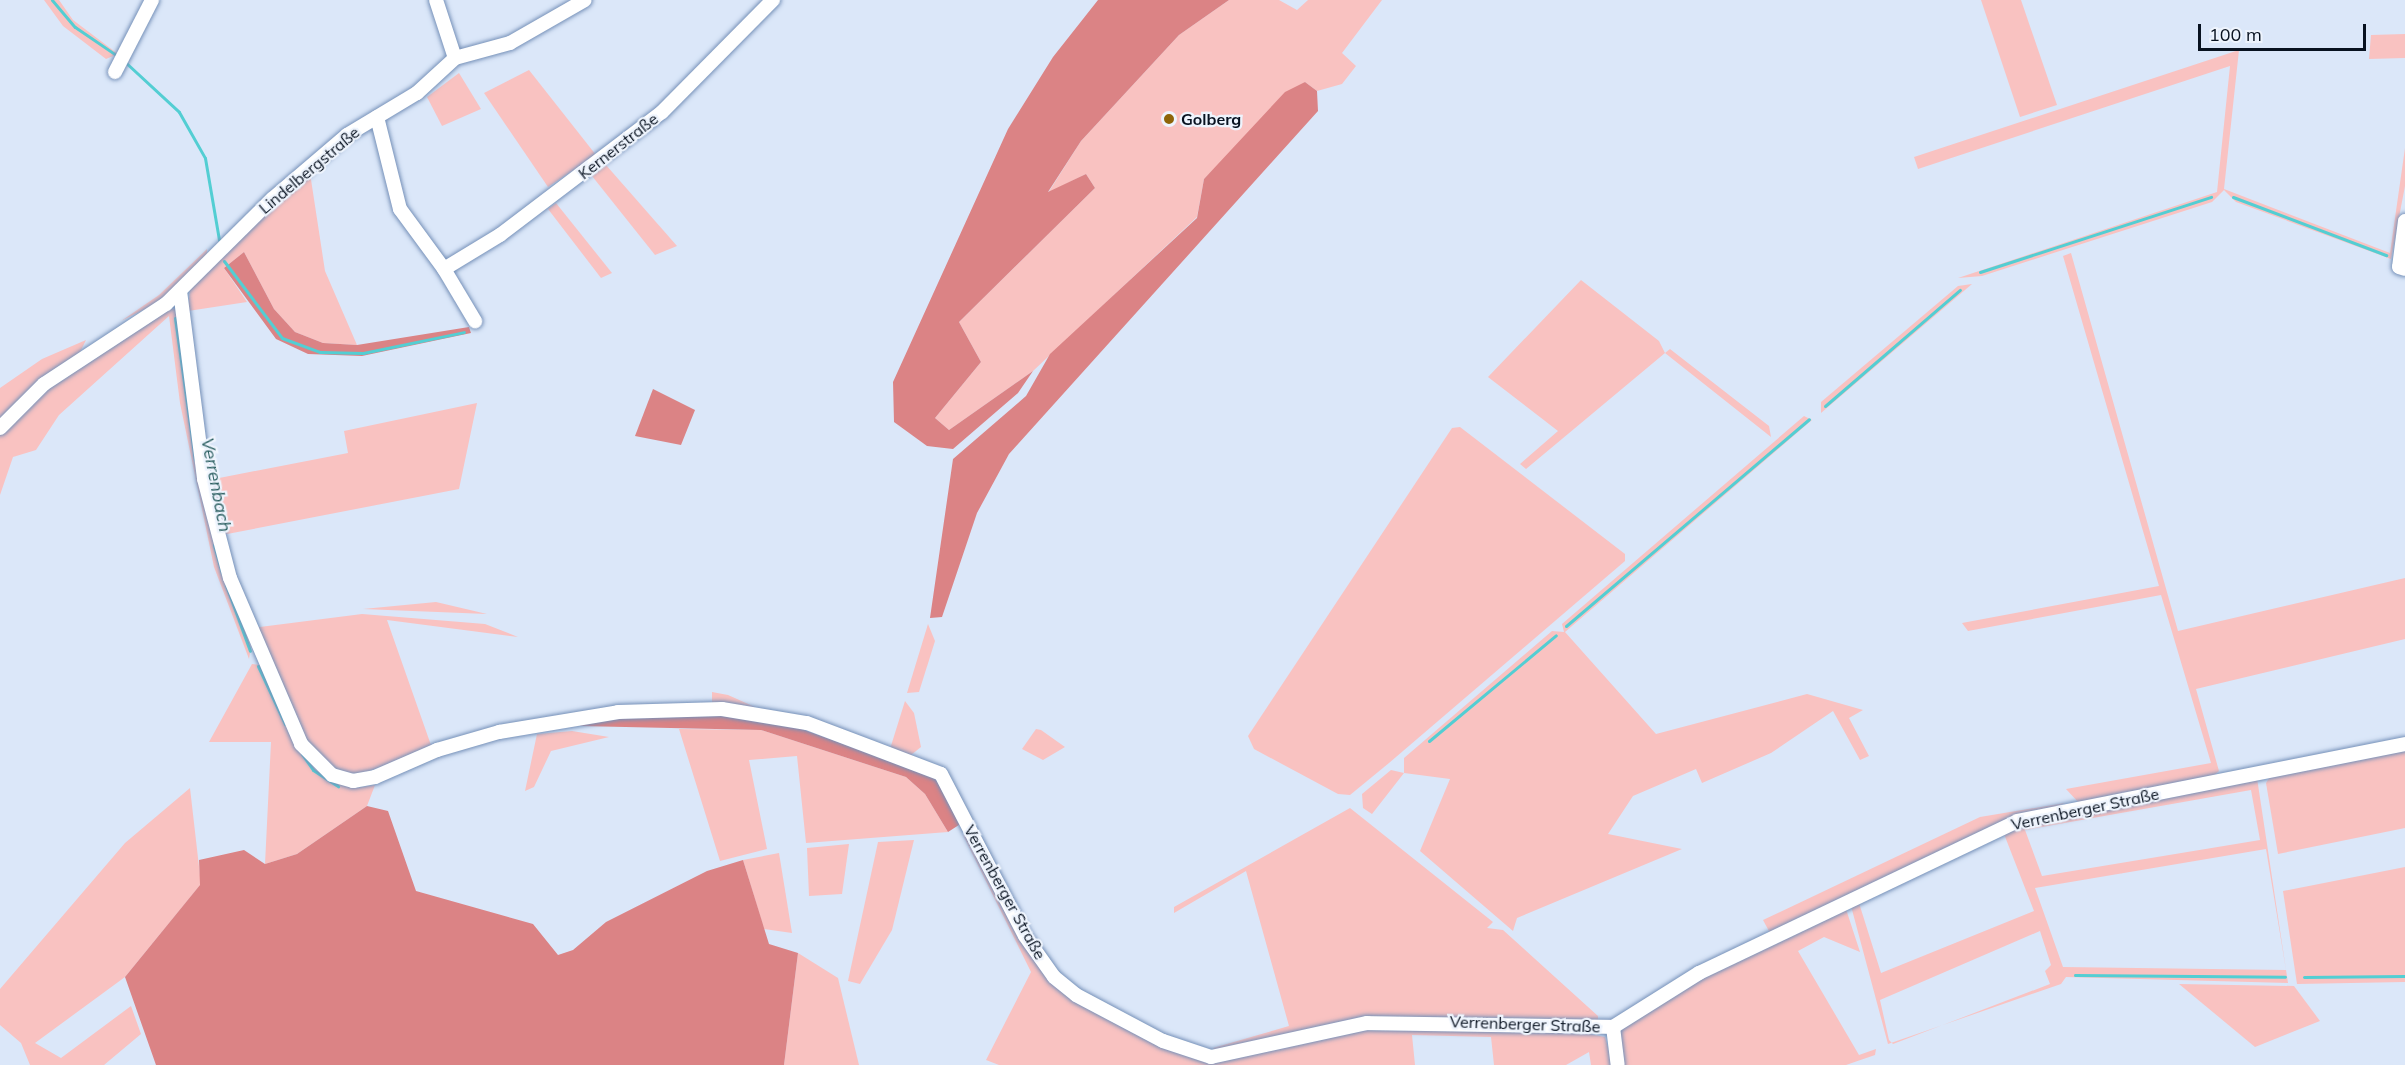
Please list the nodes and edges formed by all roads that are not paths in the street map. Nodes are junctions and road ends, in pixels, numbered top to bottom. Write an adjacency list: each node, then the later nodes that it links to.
1 (152, 0): 6 (street)
2 (436, 0): 5 (street)
3 (585, 0): 5 (street)
4 (773, 0): 10 (street, Kernerstraße)
5 (455, 58): 7 (street, Lindelbergstraße)
6 (115, 72)
7 (377, 117): 10 (street); 11 (street, Lindelbergstraße)
8 (2405, 221): 9 (street)
9 (2402, 268)
10 (444, 269): 12 (street)
11 (180, 291): 13 (street, Lindelbergstraße); 15 (street, Verrenberger Straße)
12 (475, 321)
13 (0, 428)
14 (2405, 744): 15 (street, Verrenberger Straße)
15 (1613, 1027): 16 (street)
16 (1618, 1065)

